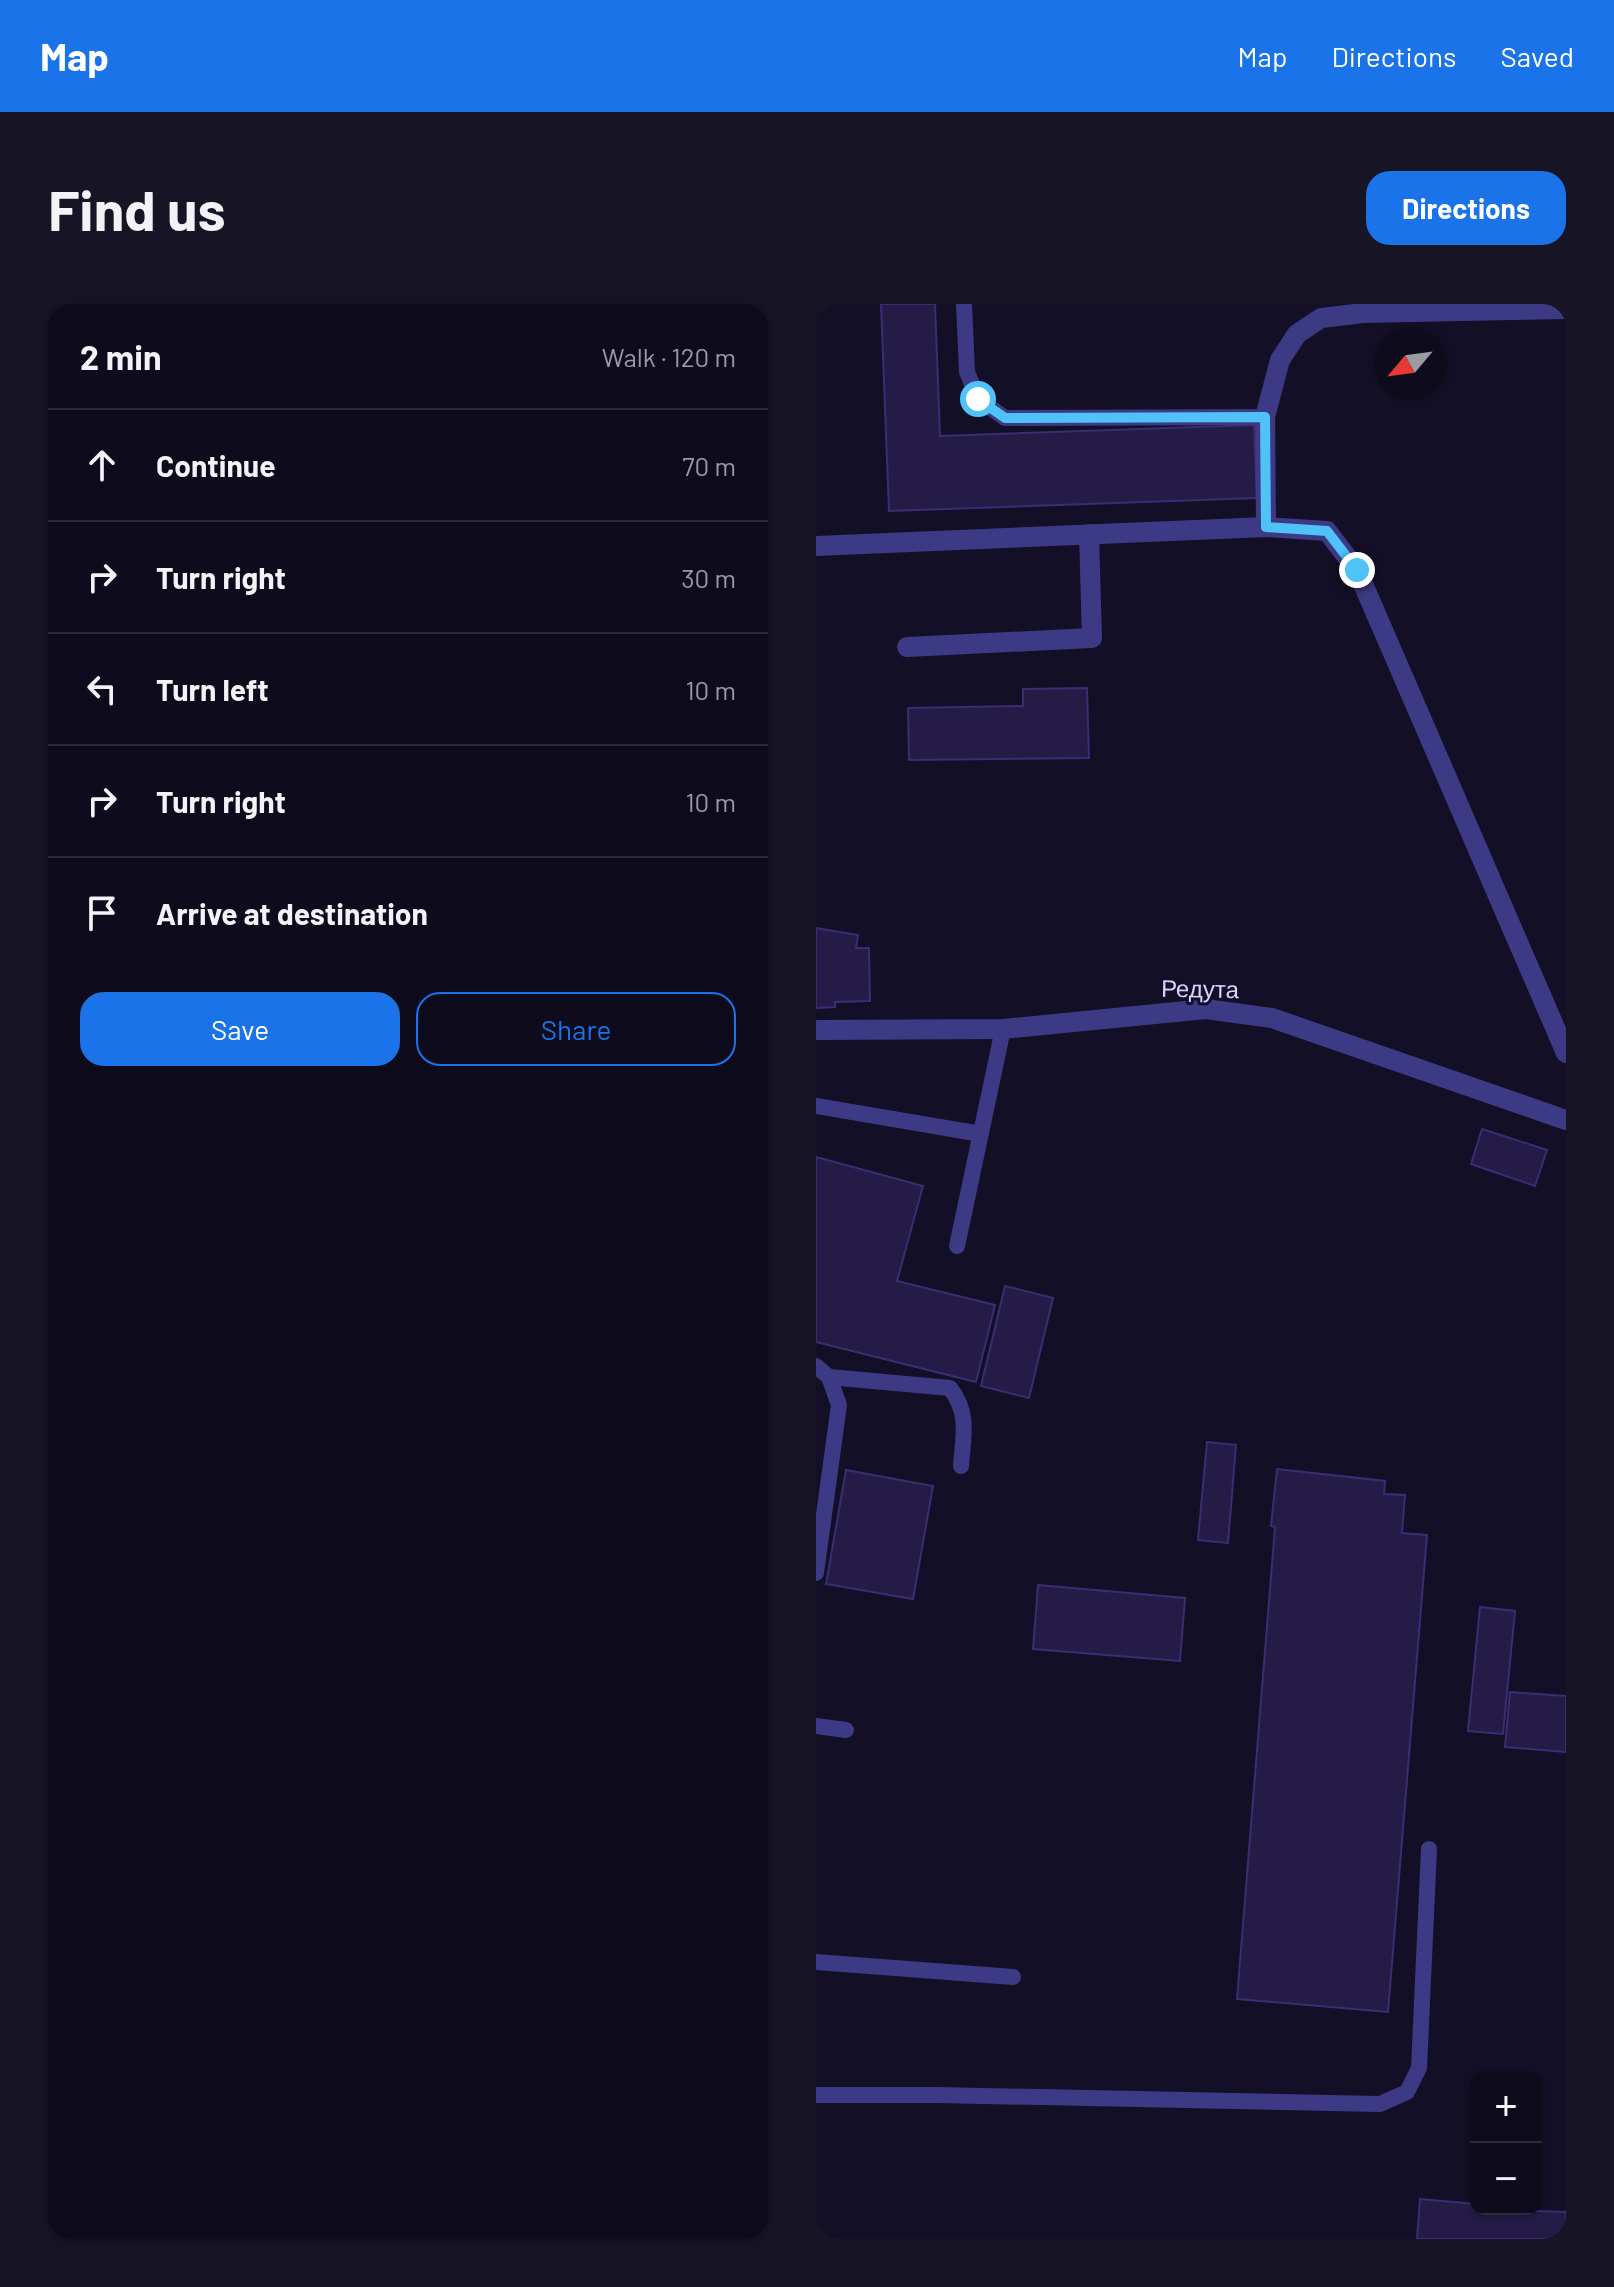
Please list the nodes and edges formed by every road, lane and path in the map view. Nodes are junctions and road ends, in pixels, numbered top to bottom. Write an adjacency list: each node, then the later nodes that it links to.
1 (964, 304): 3 (lane)
2 (1566, 309): 3 (street)
3 (1265, 417): 4 (street)
4 (1266, 527): 5 (street); 10 (street)
5 (1089, 534): 6 (street); 7 (street)
6 (816, 546)
7 (907, 647)
8 (1003, 1029): 9 (street, Редута); 12 (street, Редута); 13 (lane)
9 (816, 1030)
10 (1566, 1053)
11 (816, 1106): 13 (lane)
12 (1566, 1120)
13 (981, 1134): 14 (lane)
14 (957, 1246)
15 (823, 1371): 16 (lane); 17 (lane)
16 (961, 1466)
17 (816, 1573)
18 (816, 1726): 19 (lane)
19 (846, 1730)
20 (1429, 1849): 23 (lane)
21 (816, 1962): 22 (lane)
22 (1013, 1977)
23 (816, 2095)

